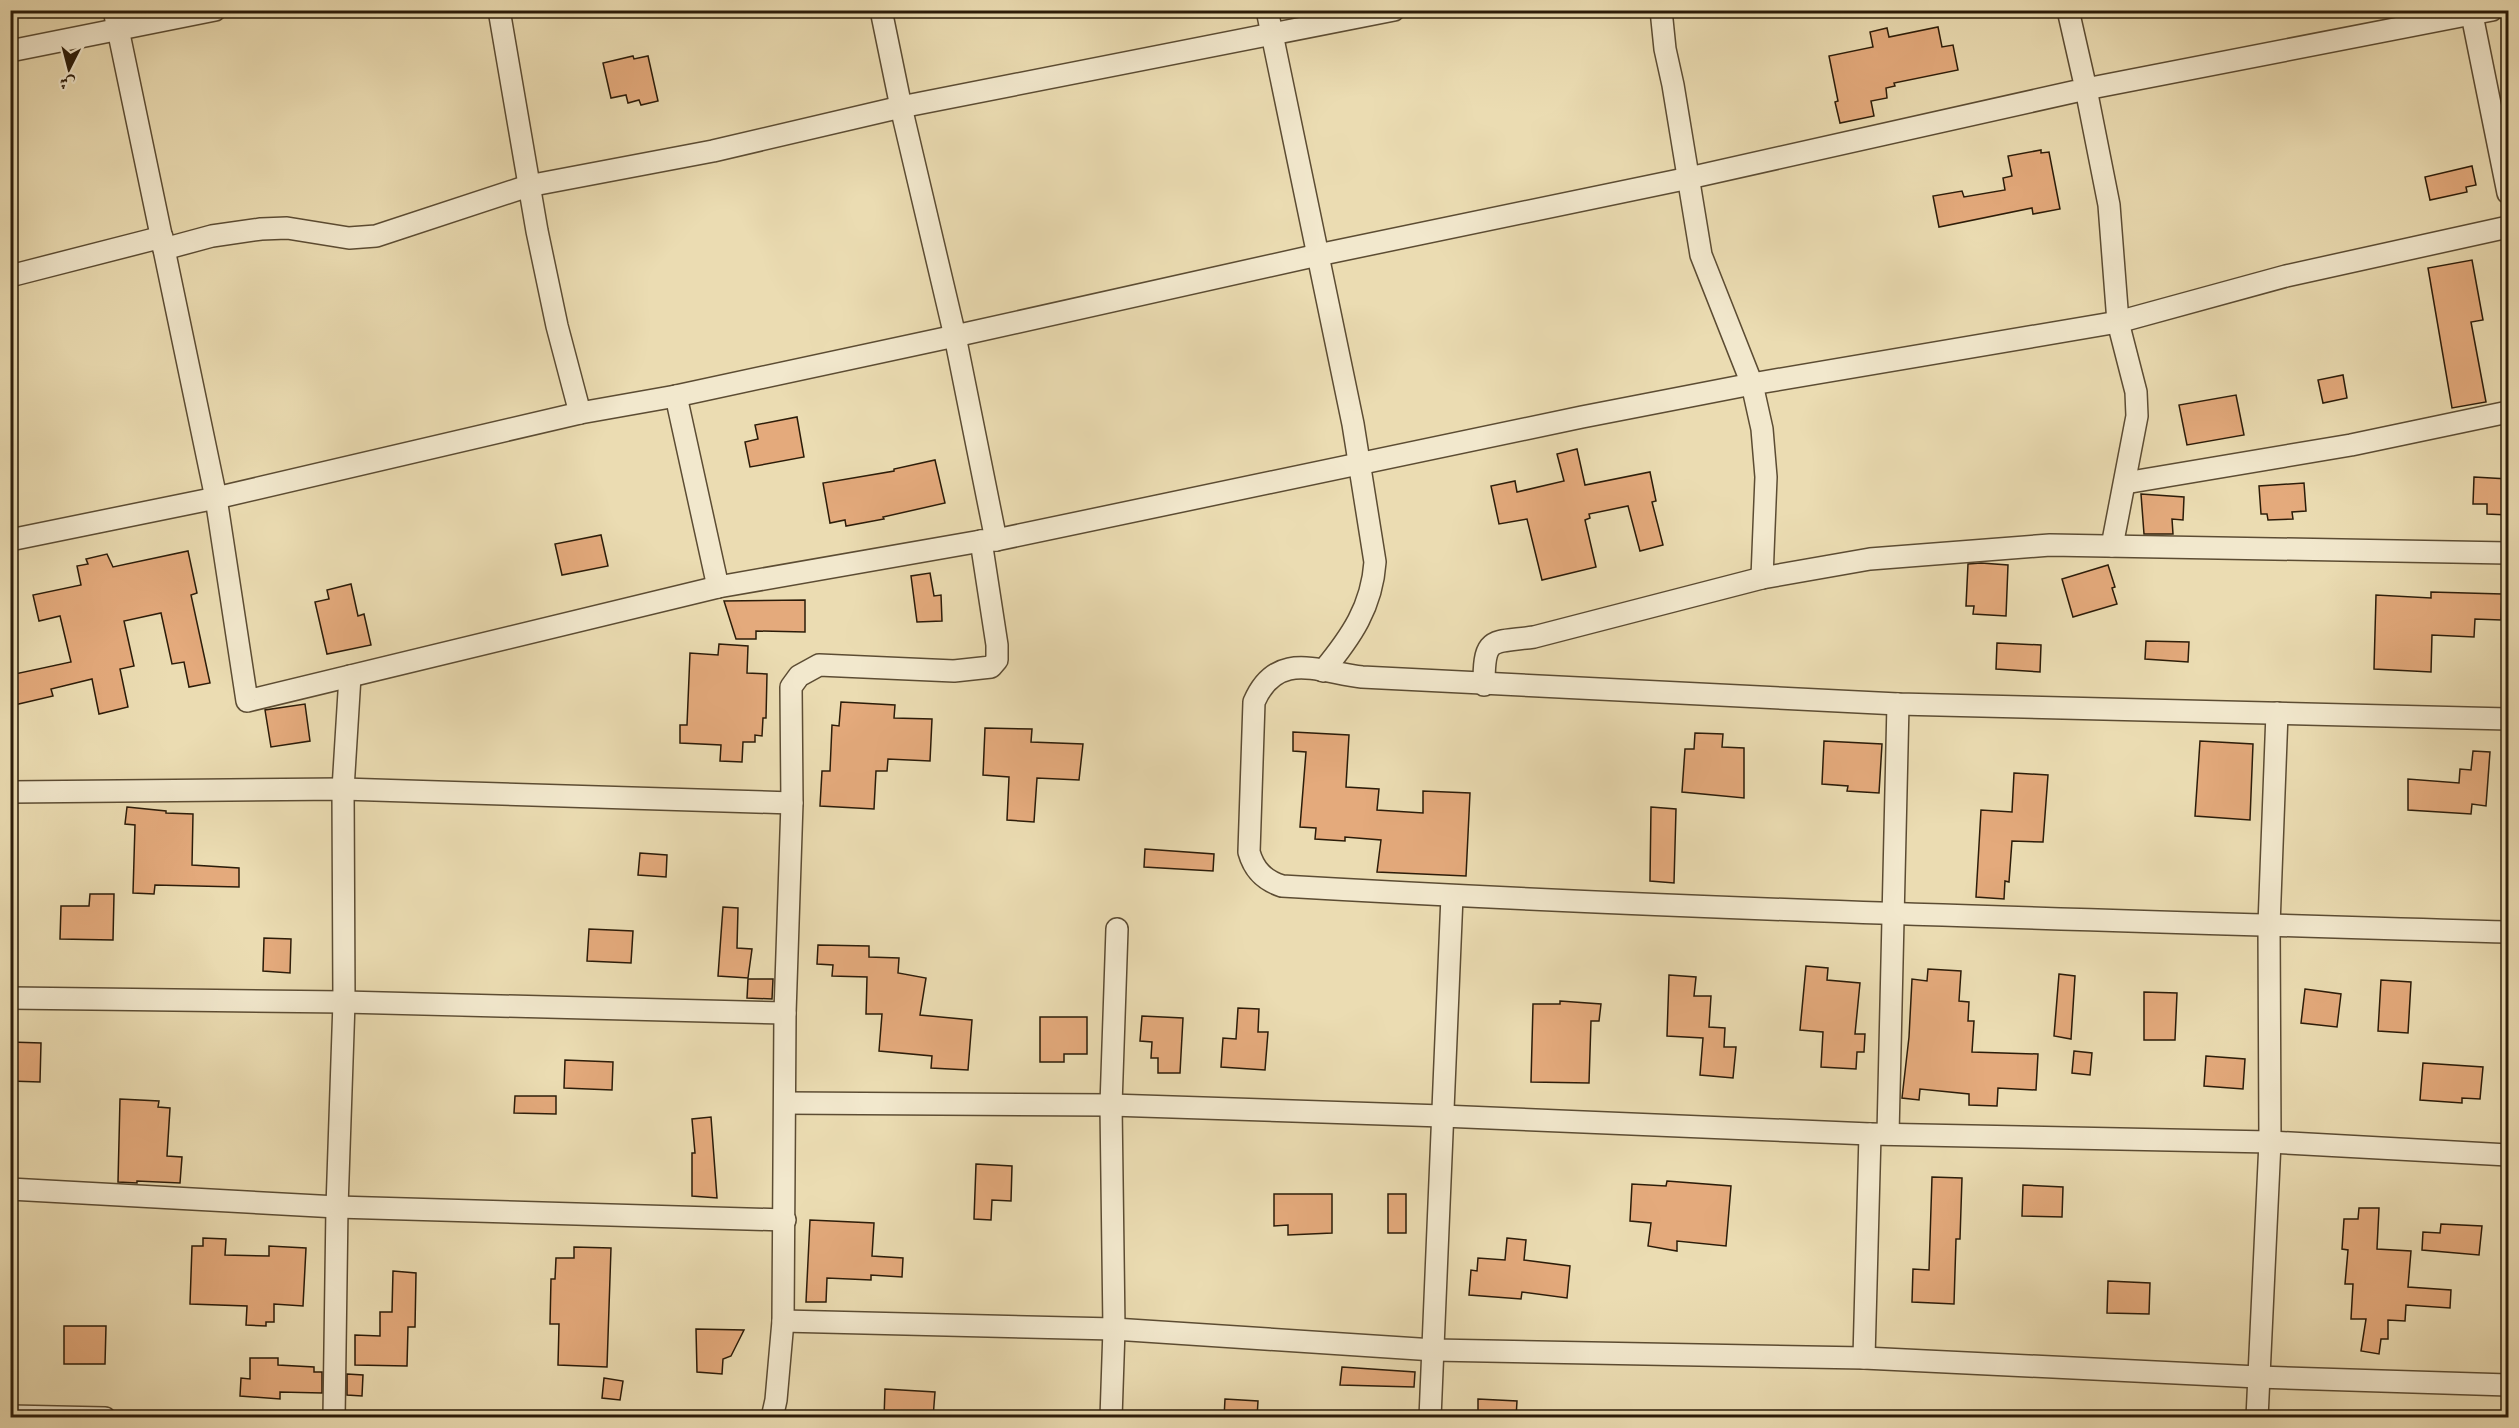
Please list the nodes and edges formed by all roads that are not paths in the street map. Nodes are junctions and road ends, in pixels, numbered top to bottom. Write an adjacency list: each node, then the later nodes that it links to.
1 (215, 10): 9 (street)
2 (499, 10): 15 (street)
3 (881, 10): 13 (street)
4 (1267, 10): 10 (street)
5 (1394, 10): 10 (street)
6 (1661, 10): 14 (street)
7 (2068, 10): 12 (street)
8 (2479, 12): 12 (street); 16 (street)
9 (116, 21): 11 (street); 18 (street)
10 (1272, 34): 13 (street); 19 (street)
11 (10, 51)
12 (2086, 89): 14 (street); 21 (street)
13 (901, 107): 15 (street); 22 (street)
14 (1689, 178): 19 (street); 23 (street)
15 (528, 186): 18 (street); 26 (street)
16 (2508, 194)
17 (2508, 227): 21 (street)
18 (163, 243): 20 (street); 29 (street)
19 (1318, 255): 22 (street); 27 (street)
20 (10, 276)
21 (2118, 322): 23 (street); 28 (street)
22 (955, 336): 24 (street); 31 (street)
23 (1752, 384): 27 (street); 34 (street)
24 (676, 396): 26 (street); 35 (street)
25 (2508, 412): 28 (street)
26 (580, 413): 29 (street)
27 (1360, 464): 31 (street); 36 (street)
28 (2125, 483): 32 (street)
29 (216, 498): 30 (street); 37 (street)
30 (10, 540)
31 (989, 540): 35 (street); 44 (street)
32 (2112, 546): 33 (street); 34 (street)
33 (2508, 553)
34 (1762, 578): 38 (street)
35 (718, 587): 37 (street)
36 (1323, 671): 38 (street); 45 (street)
37 (350, 676): 42 (street)
38 (1484, 685): 39 (street)
39 (1898, 704): 40 (street); 46 (street)
40 (2277, 713): 41 (street); 47 (street)
41 (2508, 719)
42 (344, 789): 43 (street); 44 (street); 51 (street)
43 (10, 792)
44 (792, 803): 52 (street)
45 (1452, 896): 46 (street); 55 (street)
46 (1894, 913): 47 (street); 56 (street)
47 (2269, 925): 49 (street); 57 (street)
48 (1117, 929): 54 (street)
49 (2508, 932)
50 (10, 998): 51 (street)
51 (344, 1002): 52 (street); 60 (street)
52 (785, 1013): 53 (street)
53 (785, 1103): 54 (street); 61 (street)
54 (1112, 1105): 55 (street); 63 (street)
55 (1442, 1116): 56 (street); 64 (street)
56 (1879, 1134): 57 (street); 65 (street)
57 (2270, 1142): 58 (street); 66 (street)
58 (2508, 1155)
59 (10, 1189): 60 (street)
60 (337, 1207): 61 (street); 70 (street)
61 (785, 1220): 62 (street)
62 (783, 1321): 63 (street); 71 (street)
63 (1114, 1329): 64 (street); 72 (street)
64 (1434, 1350): 65 (street); 73 (street)
65 (1864, 1358): 66 (street)
66 (2258, 1377): 67 (street); 74 (street)
67 (2508, 1385)
68 (21, 1416): 69 (street)
69 (105, 1418)
70 (334, 1418)
71 (772, 1418)
72 (1111, 1418)
73 (1430, 1418)
74 (2257, 1418)

